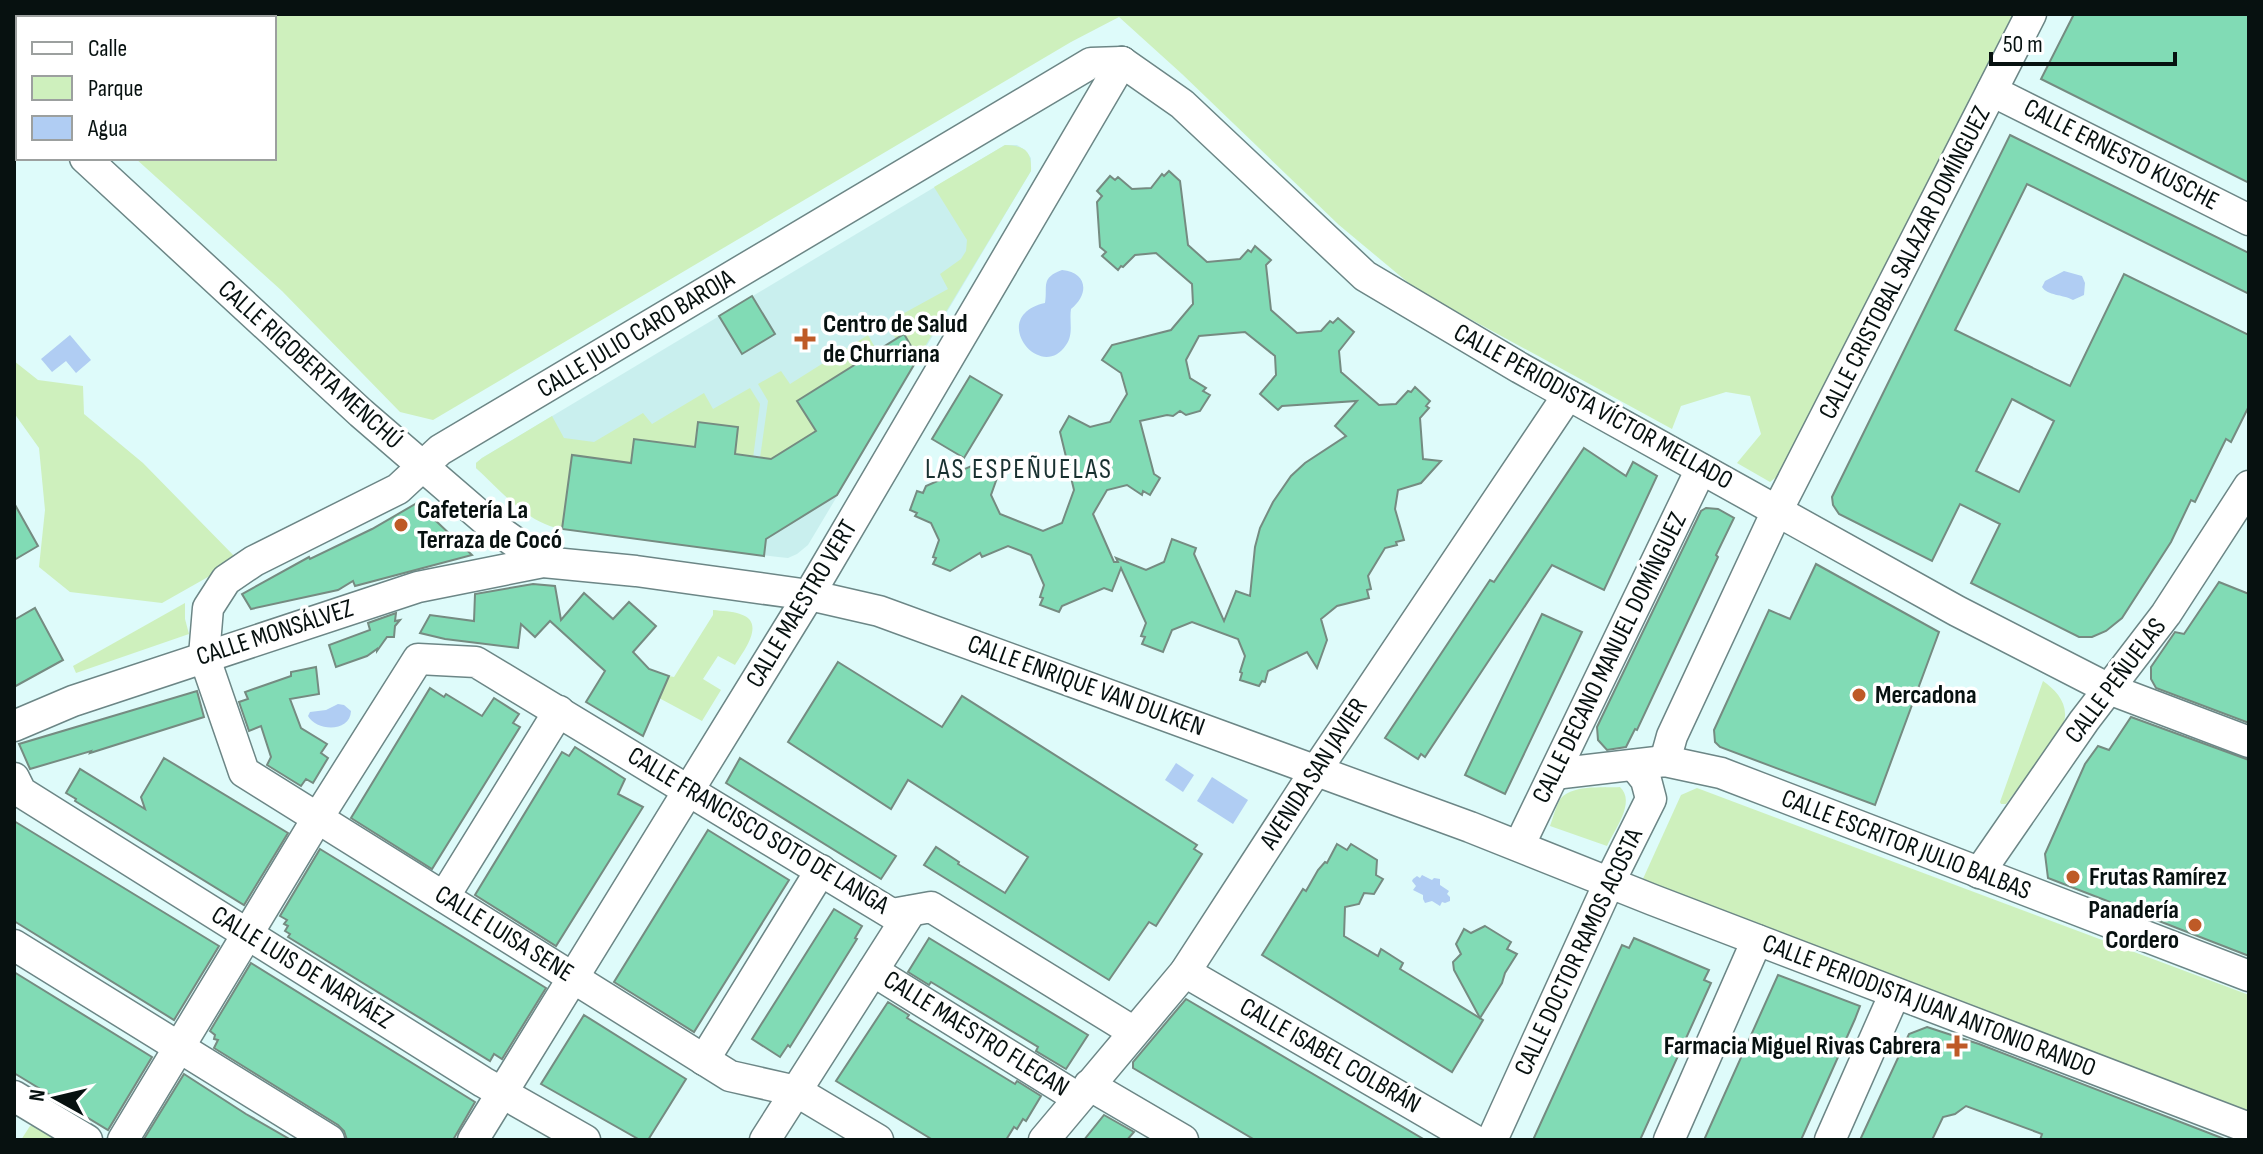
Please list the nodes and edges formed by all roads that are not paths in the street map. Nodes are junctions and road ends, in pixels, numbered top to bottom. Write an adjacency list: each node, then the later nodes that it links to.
1 (2031, 14): 3 (street, CALLE CRISTOBAL SALAZAR DOMÍNGUEZ)
2 (1122, 62): 6 (street, CALLE PERIODISTA VÍCTOR MELLADO); 7 (street, CALLE JULIO CARO BAROJA); 12 (street, CALLE MAESTRO VERT)
3 (1992, 91): 5 (street, CALLE ERNESTO KUSCHE); 10 (street, CALLE CRISTOBAL SALAZAR DOMÍNGUEZ)
4 (87, 160): 7 (street, CALLE RIGOBERTA MENCHÚ)
5 (2249, 220)
6 (1568, 395): 8 (street, CALLE PERIODISTA VÍCTOR MELLADO); 20 (street, AVENIDA SAN JAVIER)
7 (422, 466): 11 (street, CALLE RIGOBERTA MENCHÚ); 13 (street, CALLE JULIO CARO BAROJA)
8 (1701, 469): 10 (street, CALLE PERIODISTA VÍCTOR MELLADO); 21 (street, CALLE DECANO MANUEL DOMÍNGUEZ)
9 (2249, 486): 14 (street, CALLE PEÑUELAS)
10 (1777, 511): 14 (street, CALLE PERIODISTA VÍCTOR MELLADO); 18 (street)
11 (543, 562): 12 (street, CALLE ENRIQUE VAN DULKEN); 13 (street, CALLE MONSÁLVEZ)
12 (809, 595): 20 (street, CALLE ENRIQUE VAN DULKEN); 23 (street, CALLE MAESTRO VERT)
13 (204, 656): 16 (street, CALLE MONSÁLVEZ); 24 (street, CALLE LUISA SENE)
14 (2109, 689): 17 (street, CALLE PERIODISTA VÍCTOR MELLADO); 27 (street, CALLE PEÑUELAS)
15 (559, 711): 23 (street, CALLE FRANCISCO SOTO DE LANGA); 24 (street, CALLE FRANCISCO SOTO DE LANGA); 29 (street)
16 (14, 726)
17 (2249, 742)
18 (1665, 761): 19 (street, CALLE ESCRITOR JULIO BALBAS); 27 (street, CALLE ESCRITOR JULIO BALBAS)
19 (1634, 765): 21 (street, CALLE ESCRITOR JULIO BALBAS); 28 (street, CALLE DOCTOR RAMOS ACOSTA)
20 (1316, 770): 25 (street, CALLE ENRIQUE VAN DULKEN); 35 (street, AVENIDA SAN JAVIER)
21 (1554, 774): 25 (street, CALLE DECANO MANUEL DOMÍNGUEZ)
22 (16, 787): 31 (street, CALLE LUIS DE NARVÁEZ)
23 (688, 791): 26 (street, CALLE FRANCISCO SOTO DE LANGA); 37 (street, CALLE MAESTRO VERT)
24 (317, 819): 29 (street, CALLE LUISA SENE); 31 (street)
25 (1519, 846): 28 (street, CALLE ENRIQUE VAN DULKEN)
26 (821, 870): 30 (street, CALLE FRANCISCO SOTO DE LANGA); 41 (street)
27 (1979, 873): 36 (street, CALLE ESCRITOR JULIO BALBAS)
28 (1609, 883): 32 (street, CALLE PERIODISTA JUAN ANTONIO RANDO); 57 (street, CALLE DOCTOR RAMOS ACOSTA)
29 (444, 897): 37 (street, CALLE LUISA SENE)
30 (911, 911): 34 (street); 39 (street, CALLE FRANCISCO SOTO DE LANGA)
31 (248, 934): 40 (street); 44 (street, CALLE LUIS DE NARVÁEZ)
32 (1757, 940): 38 (street, CALLE PERIODISTA JUAN ANTONIO RANDO); 58 (street)
33 (14, 945): 40 (street)
34 (873, 971): 42 (street); 43 (street, CALLE MAESTRO FLECAN)
35 (1185, 972): 39 (street, AVENIDA SAN JAVIER); 56 (street, CALLE ISABEL COLBRÁN)
36 (2249, 976)
37 (573, 978): 41 (street, CALLE LUISA SENE); 44 (street, CALLE MAESTRO VERT)
38 (1895, 993): 46 (street, CALLE PERIODISTA JUAN ANTONIO RANDO); 59 (street)
39 (1134, 1032): 43 (street, AVENIDA SAN JAVIER)
40 (180, 1047): 48 (street); 49 (street)
41 (704, 1060): 42 (street, CALLE LUISA SENE)
42 (796, 1091): 52 (street); 53 (street, CALLE LUISA SENE)
43 (1084, 1091): 54 (street, AVENIDA SAN JAVIER); 55 (street, CALLE MAESTRO FLECAN)
44 (502, 1093): 50 (street, CALLE MAESTRO VERT); 51 (street, CALLE LUIS DE NARVÁEZ)
45 (17, 1104): 47 (street)
46 (2249, 1128)
47 (87, 1140)
48 (123, 1140)
49 (329, 1140)
50 (473, 1140)
51 (585, 1140)
52 (765, 1140)
53 (878, 1140)
54 (1044, 1140)
55 (1183, 1140)
56 (1474, 1140)
57 (1492, 1140)
58 (1669, 1140)
59 (1830, 1140)

